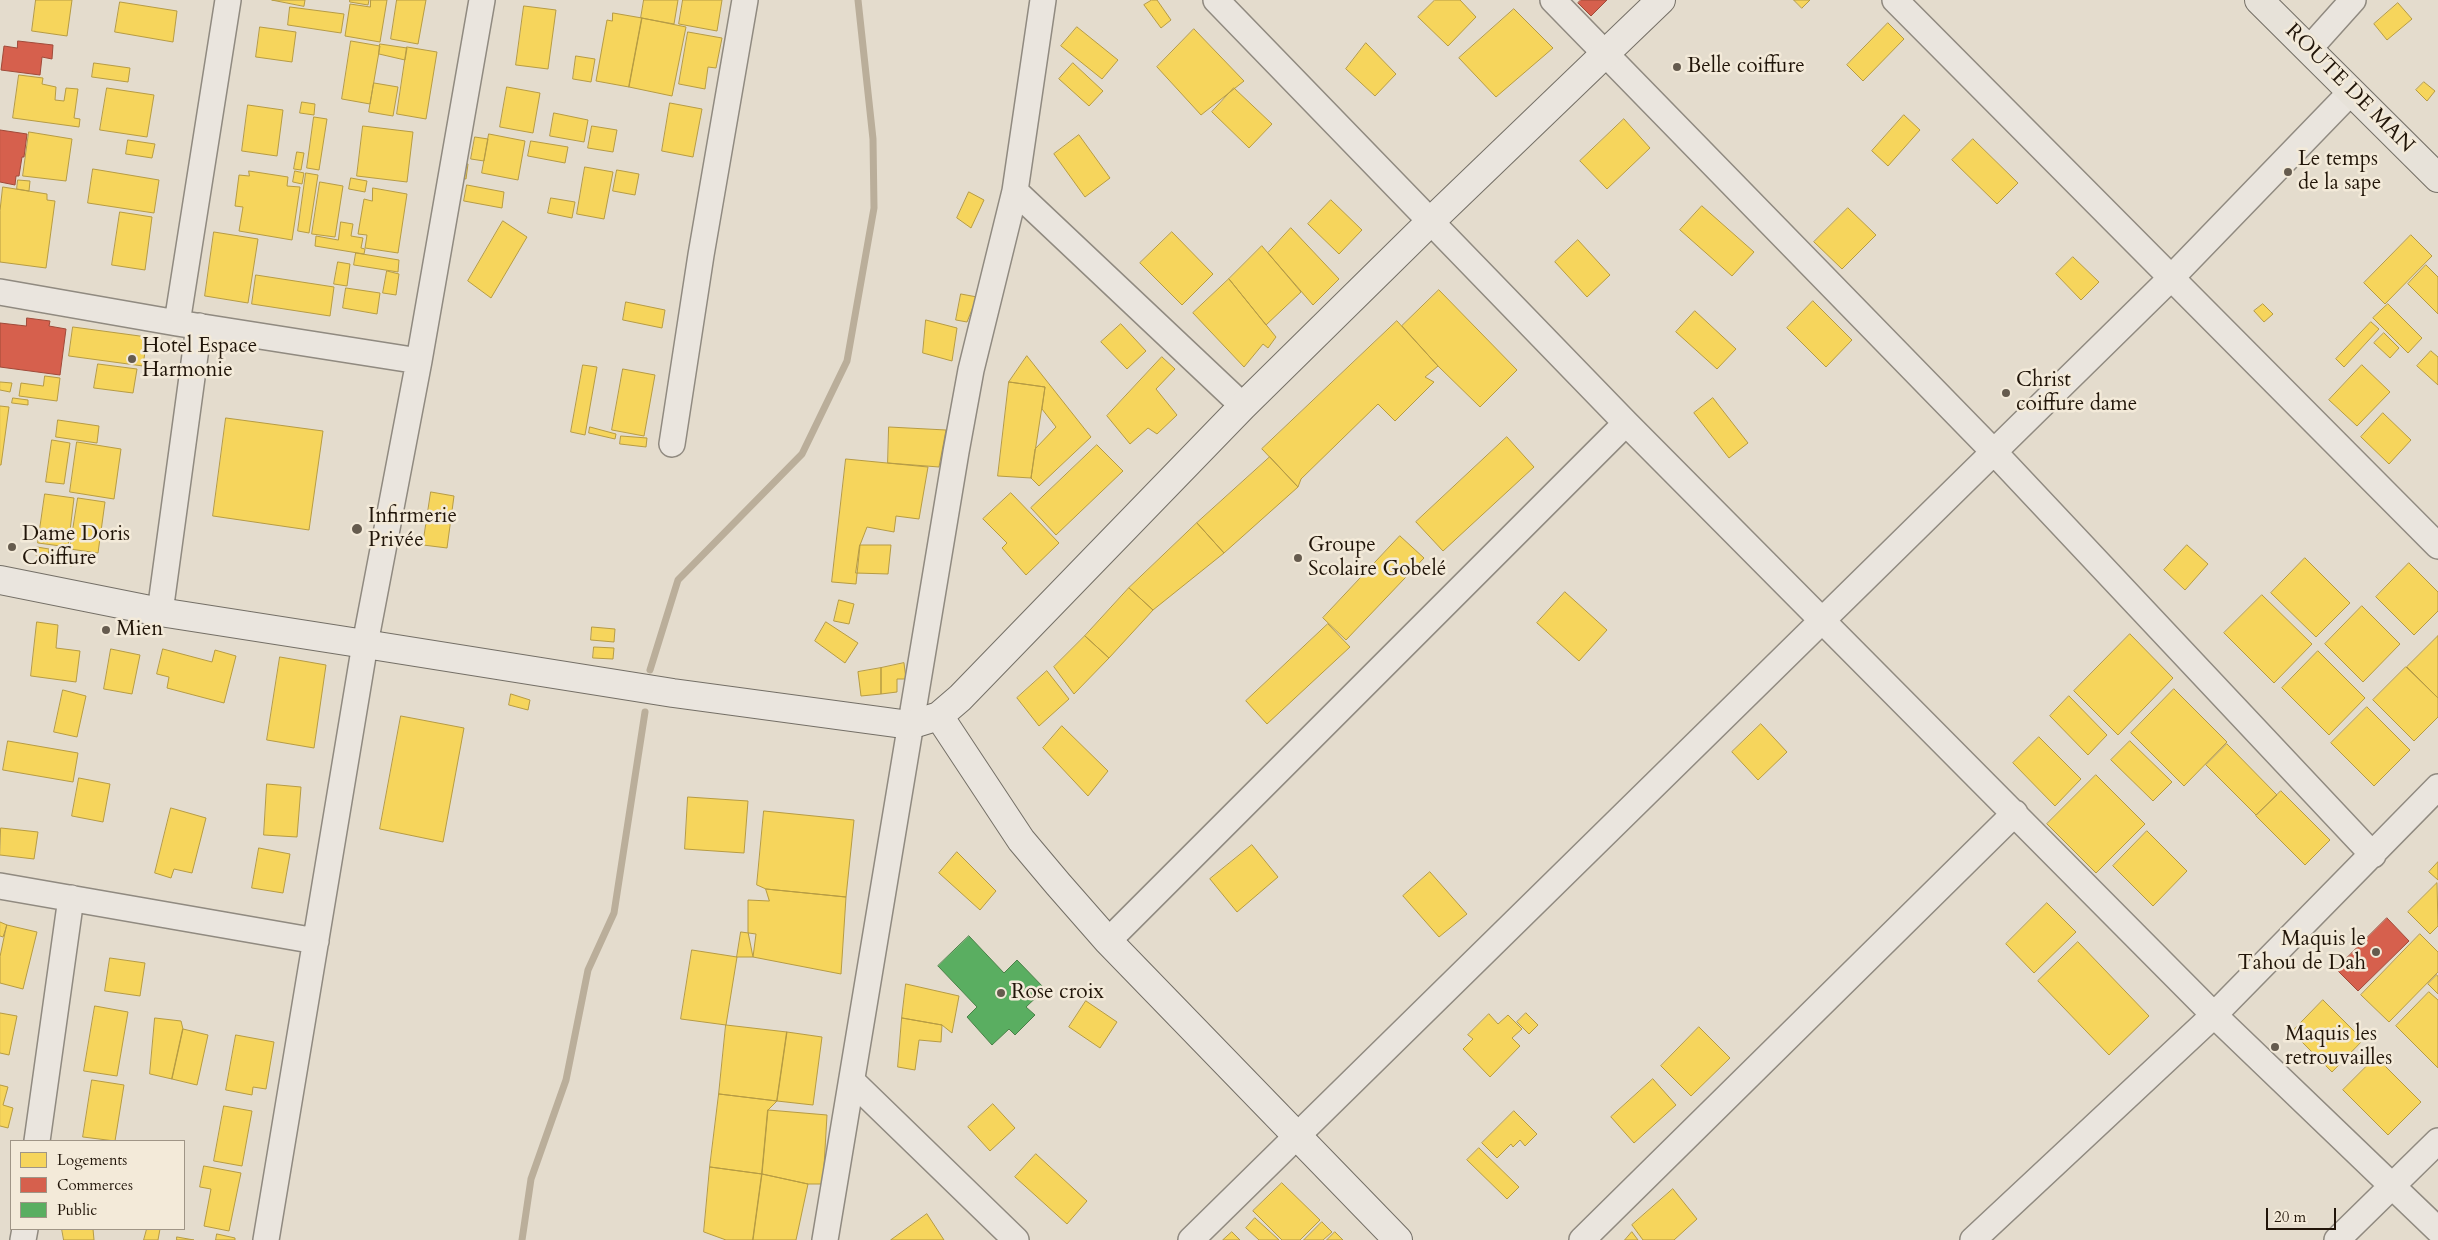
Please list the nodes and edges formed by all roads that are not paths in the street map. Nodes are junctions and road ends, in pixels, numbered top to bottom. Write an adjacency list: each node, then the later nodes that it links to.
1 (228, 0): 19 (street)
2 (482, 0): 20 (street)
3 (745, 0): 23 (street)
4 (1043, 0): 15 (street)
5 (1216, 0): 16 (street)
6 (1552, 0): 12 (street)
7 (1661, 0): 12 (street)
8 (1895, 0): 17 (street)
9 (2259, 0): 11 (highway, ROUTE DE MAN)
10 (2353, 0): 11 (street)
11 (2309, 49): 13 (highway, ROUTE DE MAN)
12 (1604, 54): 16 (street); 24 (street)
13 (2351, 92): 14 (highway, ROUTE DE MAN); 17 (street)
14 (2438, 178)
15 (1015, 191): 21 (street); 31 (street)
16 (1431, 220): 21 (street); 22 (street)
17 (2172, 277): 24 (street); 25 (street)
18 (0, 292): 19 (street)
19 (188, 324): 20 (street); 27 (street)
20 (419, 361): 29 (street)
21 (1243, 406): 30 (street)
22 (1626, 423): 28 (street); 38 (street)
23 (672, 444)
24 (1994, 452): 28 (street); 34 (street)
25 (2438, 546)
26 (0, 580): 27 (street)
27 (160, 612): 29 (street)
28 (1823, 620): 33 (street); 41 (street)
29 (365, 644): 31 (street); 37 (street)
30 (939, 716): 31 (street); 38 (street)
31 (910, 725): 40 (street)
32 (2438, 787): 34 (street)
33 (2015, 814): 39 (street); 51 (street)
34 (2373, 855): 39 (street)
35 (0, 886): 36 (street)
36 (71, 898): 37 (street); 42 (street)
37 (316, 941): 46 (street)
38 (1108, 941): 41 (street)
39 (2214, 1016): 44 (street); 52 (street)
40 (852, 1081): 47 (street); 48 (street)
41 (1298, 1137): 49 (street); 50 (street)
42 (37, 1140)
43 (2438, 1141): 44 (street)
44 (2392, 1187): 45 (street); 53 (street)
45 (2438, 1230)
46 (266, 1240)
47 (825, 1240)
48 (1016, 1240)
49 (1191, 1240)
50 (1398, 1240)
51 (1582, 1240)
52 (1973, 1240)
53 (2337, 1240)

